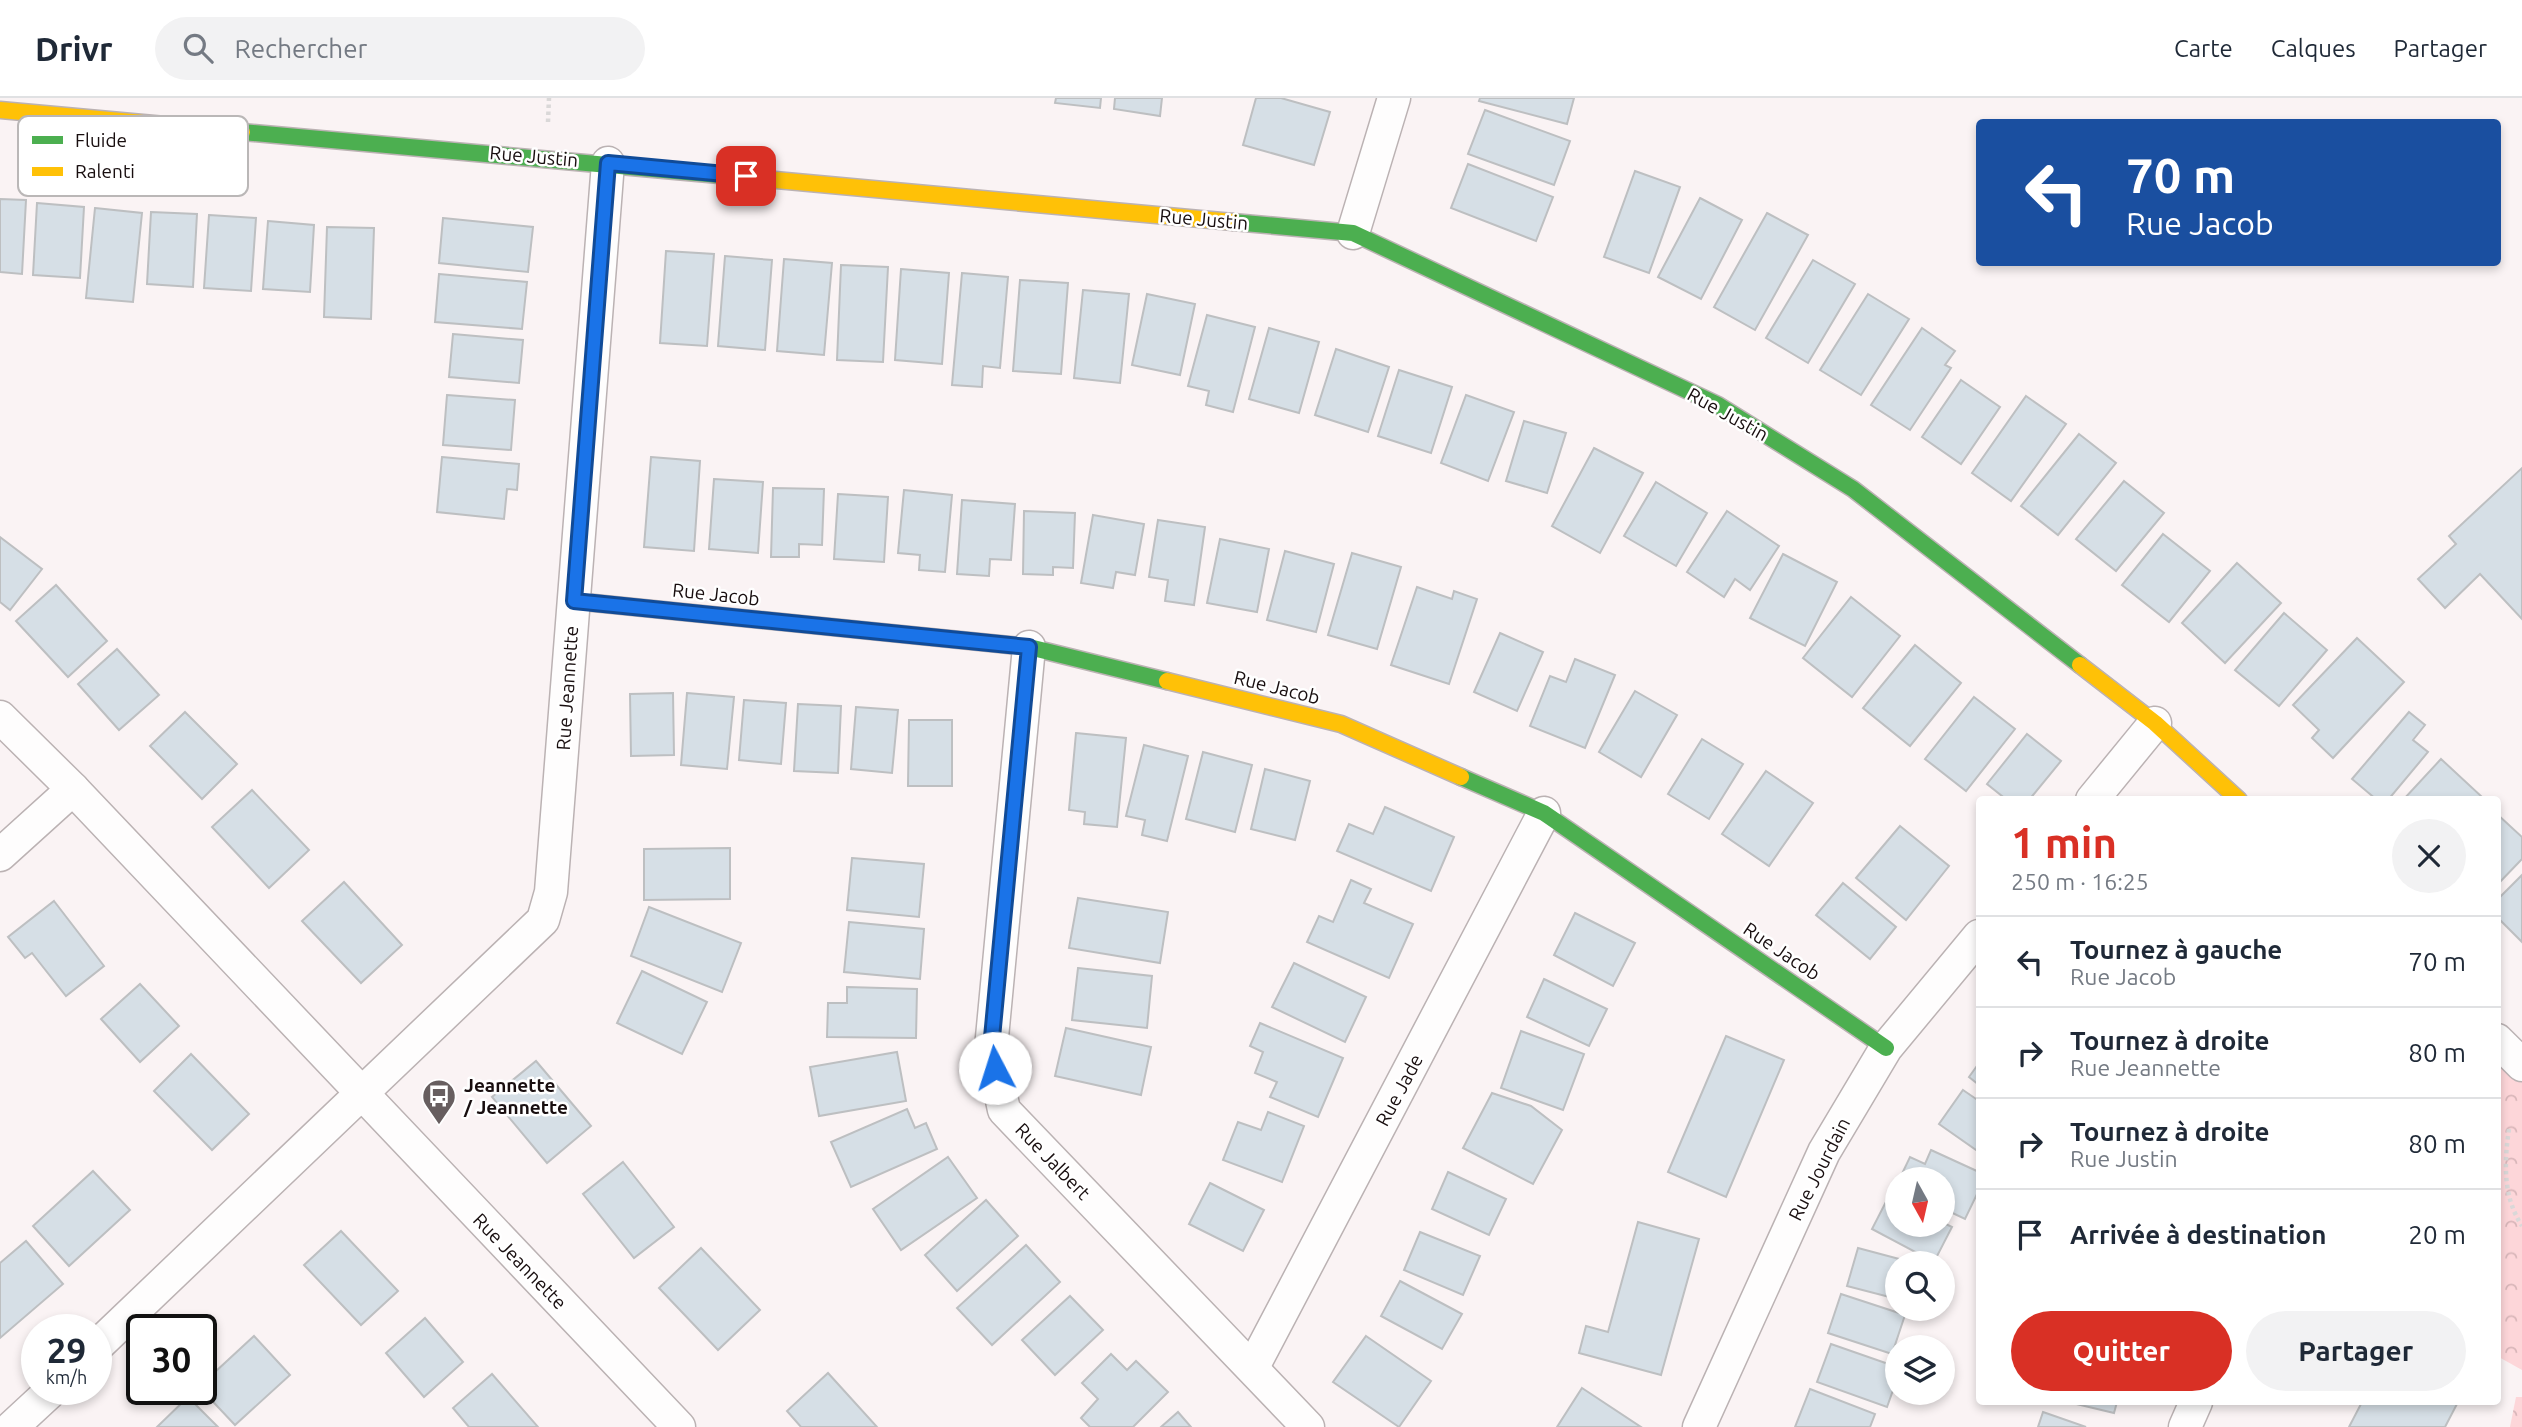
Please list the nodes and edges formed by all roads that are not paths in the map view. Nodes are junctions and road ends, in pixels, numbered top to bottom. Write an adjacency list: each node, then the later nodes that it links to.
1 (1394, 98): 6 (street)
2 (0, 110): 3 (street, Rue Justin)
3 (69, 116)
4 (248, 132): 5 (street, Rue Justin)
5 (608, 163): 6 (street, Rue Justin); 7 (street, Rue Jeannette)
6 (1353, 233): 10 (street, Rue Justin)
7 (574, 601): 8 (street, Rue Jacob); 18 (street, Rue Jeannette)
8 (1029, 647): 14 (street, Rue Jacob); 20 (street, Rue Jalbert)
9 (0, 717): 11 (street, Rue Jeannette)
10 (2155, 723): 12 (street); 13 (street, Rue Justin)
11 (73, 789): 15 (street); 18 (street, Rue Jeannette)
12 (2095, 796)
13 (2235, 796)
14 (1544, 813): 17 (street, Rue Jacob); 20 (street, Rue Jade)
15 (0, 855)
16 (1976, 940): 17 (street, Rue Jourdain)
17 (1886, 1048): 26 (street, Rue Jourdain)
18 (362, 1094): 19 (street, Rue Jeannette); 23 (street, Rue Jeannette)
19 (112, 1332)
20 (1253, 1367): 25 (street, Rue Jalbert)
21 (36, 1405): 24 (street)
22 (2195, 1405): 27 (street)
23 (661, 1421)
24 (12, 1427)
25 (1308, 1427)
26 (1699, 1427)
27 (2185, 1427)

